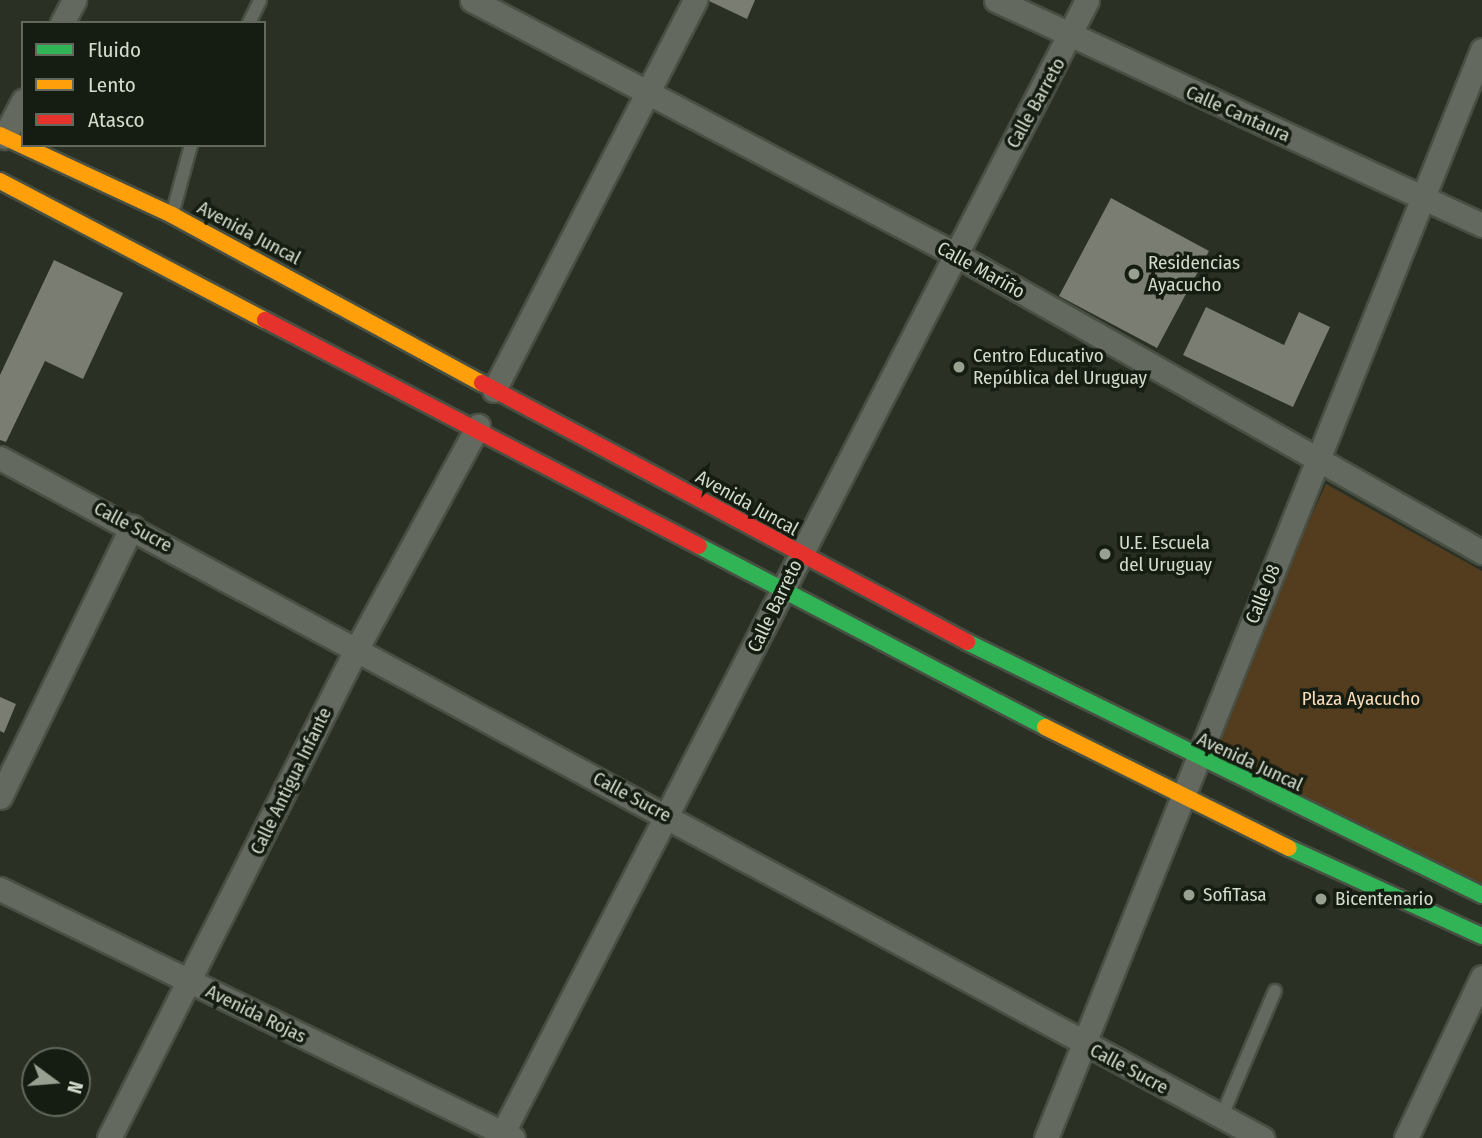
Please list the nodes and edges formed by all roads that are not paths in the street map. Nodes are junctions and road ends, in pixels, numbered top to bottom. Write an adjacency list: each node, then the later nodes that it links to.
1 (74, 0): 7 (street)
2 (260, 0): 8 (lane)
3 (472, 0): 11 (street, Calle Mariño)
4 (695, 0): 11 (street)
5 (996, 0): 9 (street, Calle Cantaura)
6 (1087, 0): 9 (street, Calle Barreto)
7 (63, 21)
8 (250, 21)
9 (1072, 38): 18 (street, Calle Cantaura); 21 (street, Calle Barreto)
10 (1482, 50): 18 (street, Calle 08)
11 (647, 95): 21 (street, Calle Mariño); 22 (street)
12 (21, 104): 13 (street)
13 (2, 136): 14 (street, Avenida Juncal)
14 (21, 145)
15 (26, 147): 19 (street, Avenida Juncal)
16 (190, 147): 19 (lane)
17 (0, 181): 23 (street)
18 (1419, 195): 20 (street, Calle Cantaura); 25 (street, Calle 08)
19 (172, 215): 22 (street, Avenida Juncal)
20 (1482, 225)
21 (953, 253): 25 (street, Calle Mariño); 28 (street, Calle Barreto)
22 (494, 390): 28 (street, Avenida Juncal)
23 (478, 426): 29 (street); 30 (street, Calle Antigua Infante)
24 (0, 458): 26 (street, Calle Sucre)
25 (1315, 463): 27 (street, Calle Mariño); 31 (street, Calle 08)
26 (132, 526): 30 (street, Calle Sucre); 32 (street)
27 (1482, 552)
28 (799, 556): 29 (street, Calle Barreto); 31 (street, Avenida Juncal)
29 (783, 592): 33 (street); 34 (street, Calle Barreto)
30 (357, 648): 34 (street, Calle Sucre); 39 (street, Calle Antigua Infante)
31 (1196, 760): 33 (street, Calle 08); 36 (street, Avenida Juncal)
32 (0, 797)
33 (1181, 798): 37 (street); 41 (street, Calle 08)
34 (668, 816): 41 (street, Calle Sucre); 43 (street, Calle Barreto)
35 (0, 889): 39 (street, Avenida Rojas)
36 (1482, 895)
37 (1482, 936)
38 (1482, 977): 47 (street)
39 (190, 982): 43 (street, Avenida Rojas); 44 (street, Calle Antigua Infante)
40 (1275, 991): 42 (lane)
41 (1083, 1045): 42 (street, Calle Sucre); 45 (street, Calle 08)
42 (1221, 1118): 46 (street, Calle Sucre)
43 (505, 1136)
44 (109, 1138)
45 (1046, 1138)
46 (1262, 1138)
47 (1406, 1138)

